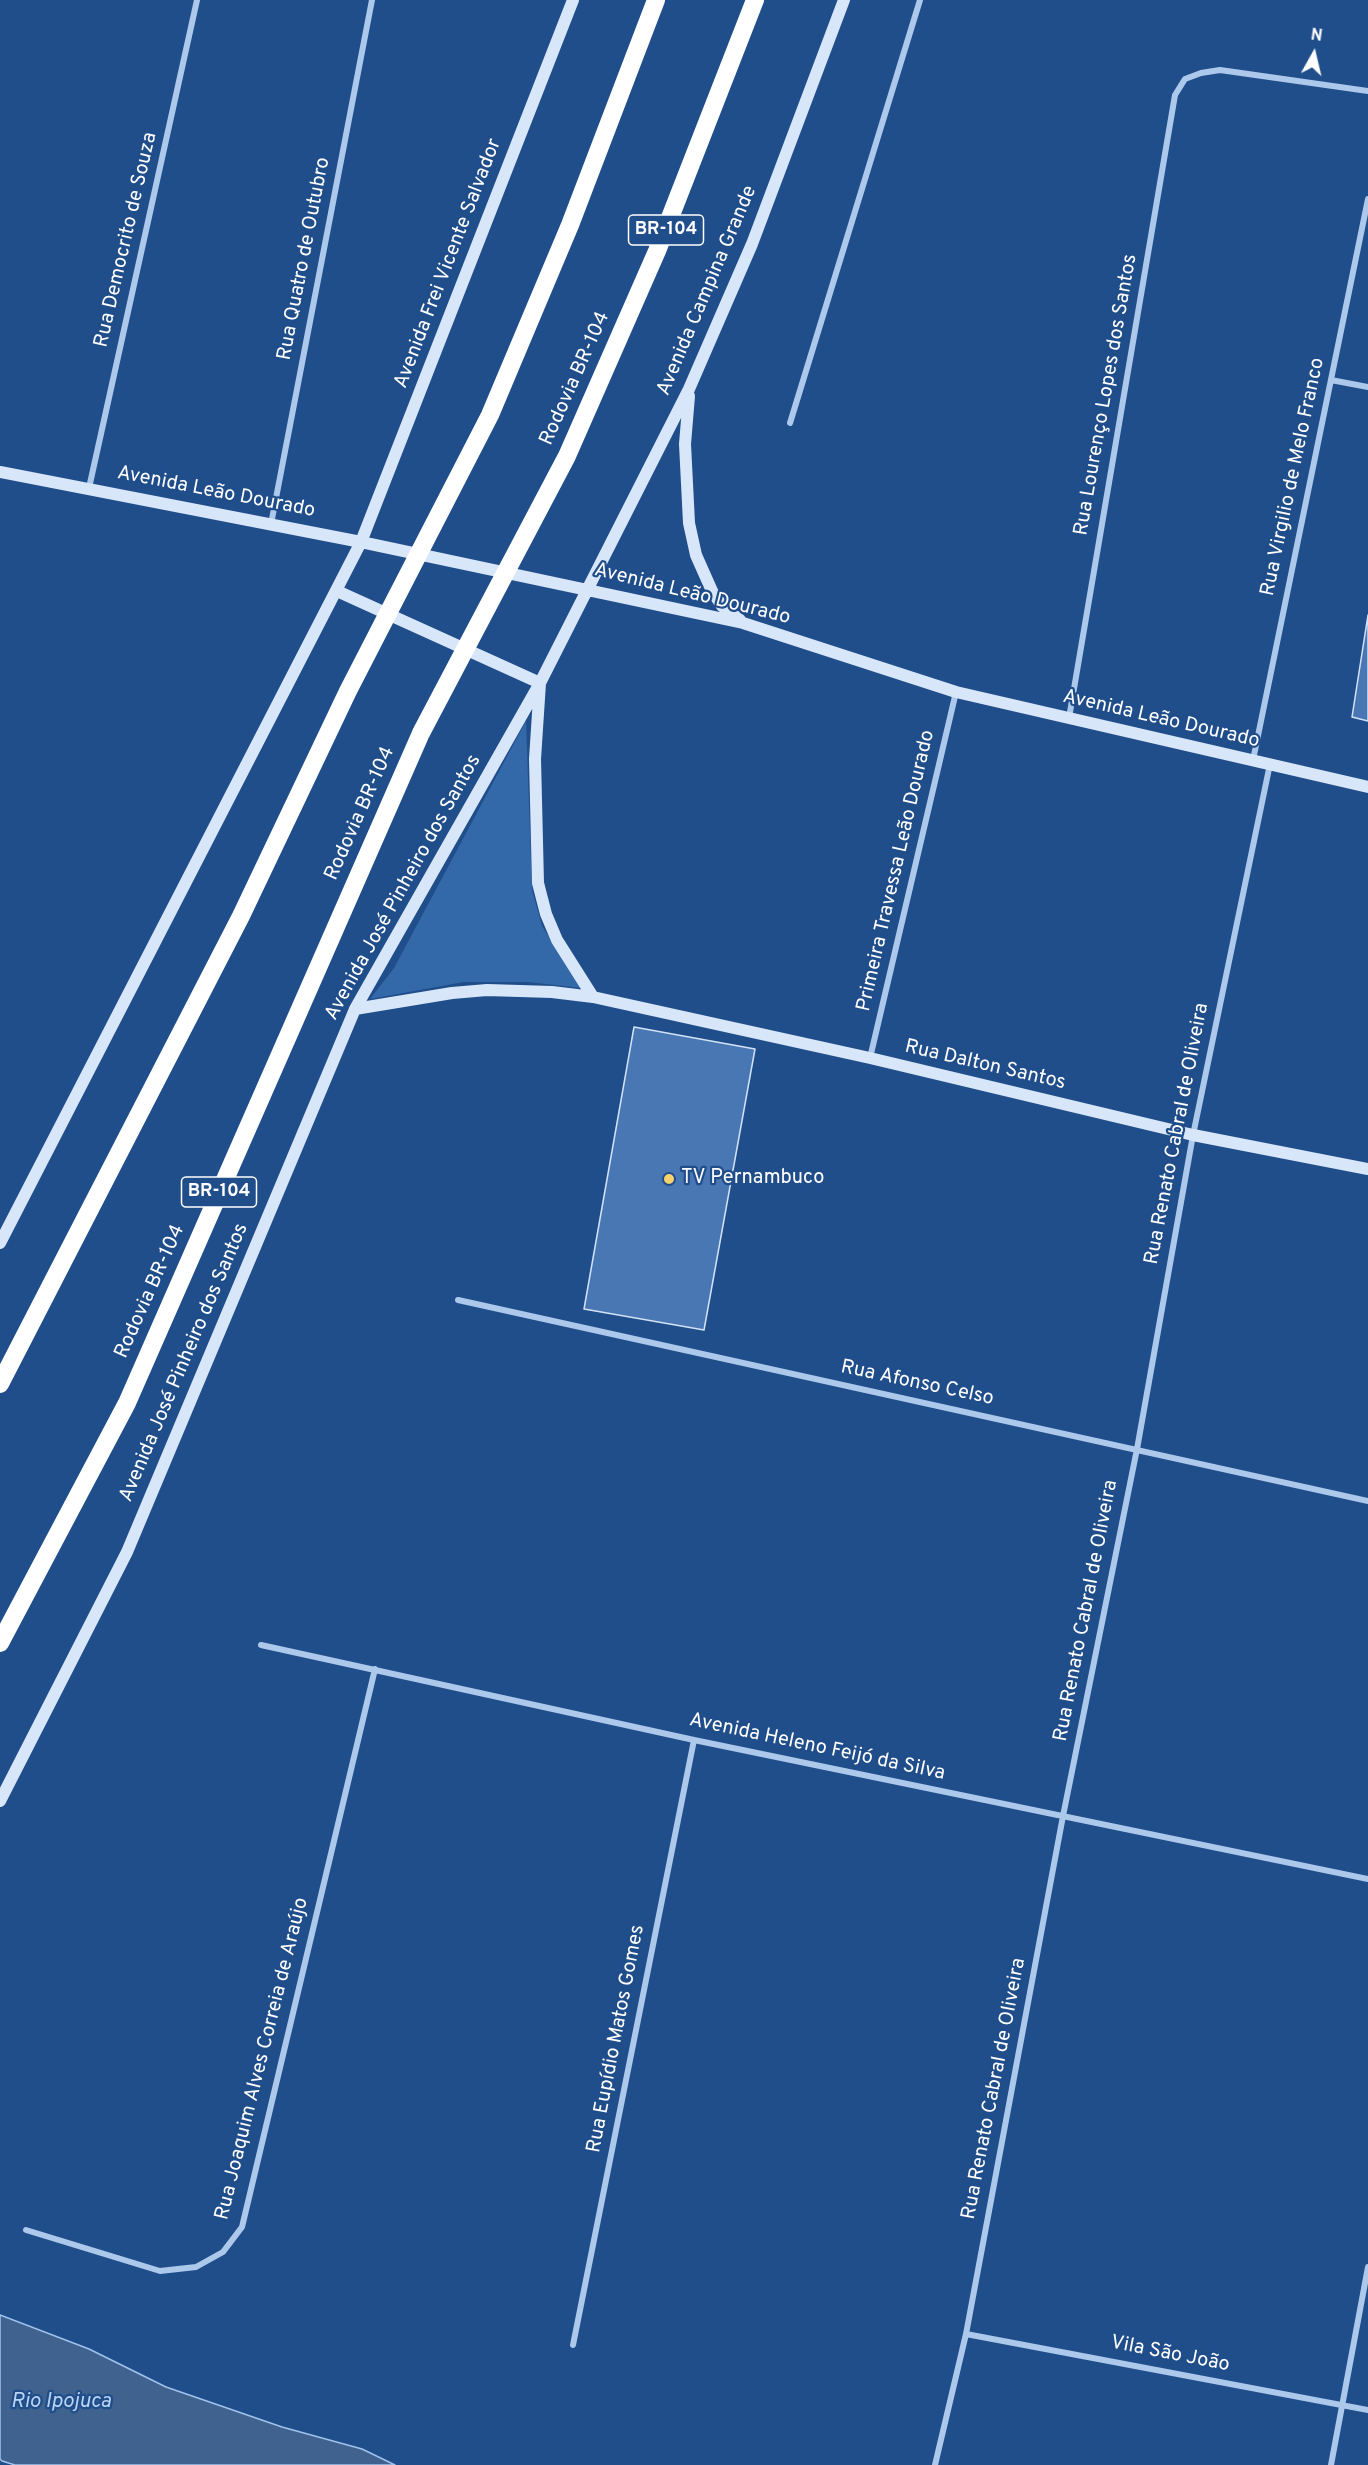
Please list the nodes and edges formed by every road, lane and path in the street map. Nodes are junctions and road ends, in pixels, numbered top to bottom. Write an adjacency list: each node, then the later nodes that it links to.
1 (197, 0): 15 (street, Rua Democrito de Souza)
2 (372, 0): 16 (street, Rua Quatro de Outubro)
3 (573, 0): 17 (main road, Avenida Frei Vicente Salvador)
4 (656, 0): 34 (highway)
5 (755, 0): 37 (highway, Rodovia BR-104 / BR-104)
6 (844, 0): 12 (main road, Avenida Campina Grande)
7 (921, 0): 13 (street)
8 (1368, 91): 23 (street, Rua Lourenço Lopes dos Santos)
9 (1368, 199): 10 (street, Rua Virgilio de Melo Franco)
10 (1330, 380): 11 (street); 24 (street, Rua Virgilio de Melo Franco)
11 (1368, 387)
12 (689, 389): 18 (main road, Avenida Campina Grande); 20 (main road)
13 (790, 423)
14 (0, 472): 15 (main road, Avenida Leão Dourado)
15 (89, 488): 16 (main road, Avenida Leão Dourado)
16 (271, 524): 17 (main road, Avenida Leão Dourado)
17 (361, 542): 18 (main road, Avenida Leão Dourado); 19 (main road)
18 (588, 590): 20 (main road, Avenida Leão Dourado); 21 (main road, Avenida José Pinheiro dos Santos)
19 (337, 591): 21 (main road); 32 (main road)
20 (743, 623): 22 (main road, Avenida Leão Dourado)
21 (540, 683): 27 (main road); 28 (main road, Avenida José Pinheiro dos Santos)
22 (956, 692): 23 (main road, Avenida Leão Dourado); 29 (street, Primeira Travessa Leão Dourado)
23 (1069, 719): 24 (main road, Avenida Leão Dourado)
24 (1253, 761): 25 (main road, Avenida Leão Dourado)
25 (1270, 764): 26 (main road, Avenida Leão Dourado); 30 (street, Rua Renato Cabral de Oliveira)
26 (1368, 787)
27 (594, 997): 28 (main road, Rua Dalton Santos); 29 (main road, Rua Dalton Santos)
28 (355, 1009): 41 (main road, Avenida José Pinheiro dos Santos)
29 (870, 1058): 30 (main road, Rua Dalton Santos)
30 (1193, 1135): 31 (main road, Rua Dalton Santos); 35 (street, Rua Renato Cabral de Oliveira)
31 (1368, 1169)
32 (0, 1243)
33 (458, 1300): 35 (street, Rua Afonso Celso)
34 (0, 1384)
35 (1137, 1449): 36 (street, Rua Afonso Celso); 42 (street, Rua Renato Cabral de Oliveira)
36 (1368, 1501)
37 (0, 1643)
38 (261, 1646): 39 (street, Avenida Heleno Feijó da Silva)
39 (375, 1669): 40 (street, Avenida Heleno Feijó da Silva); 44 (street, Rua Joaquim Alves Correia de Araújo)
40 (694, 1740): 42 (street, Avenida Heleno Feijó da Silva); 47 (street, Rua Eupídio Matos Gomes)
41 (0, 1801)
42 (1063, 1816): 43 (street, Avenida Heleno Feijó da Silva); 46 (street, Rua Renato Cabral de Oliveira)
43 (1368, 1879)
44 (26, 2230)
45 (1368, 2267): 48 (street)
46 (966, 2334): 48 (street, Vila São João); 50 (street, Rua Renato Cabral de Oliveira)
47 (573, 2345)
48 (1343, 2404): 49 (street, Vila São João); 51 (street)
49 (1368, 2410)
50 (935, 2465)
51 (1331, 2465)

